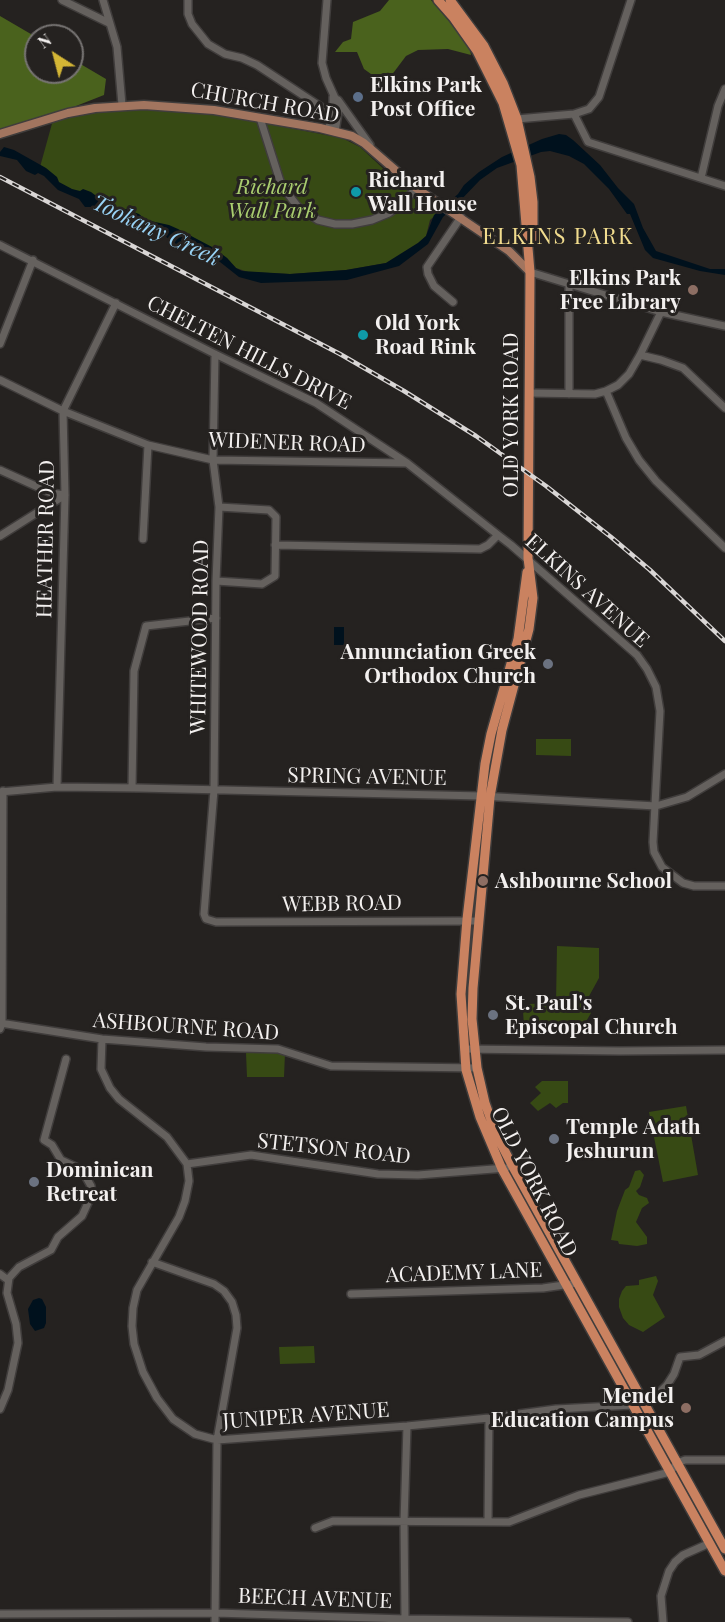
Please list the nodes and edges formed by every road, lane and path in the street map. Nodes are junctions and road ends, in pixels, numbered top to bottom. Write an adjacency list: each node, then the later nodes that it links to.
1 (62, 0): 8 (street)
2 (103, 0): 8 (street)
3 (188, 0): 12 (street)
4 (327, 0): 10 (street)
5 (438, 0): 18 (highway, OLD YORK ROAD)
6 (450, 0): 15 (highway, OLD YORK ROAD)
7 (631, 0): 13 (street)
8 (109, 23): 11 (street)
9 (725, 89): 20 (street)
10 (332, 92): 12 (street); 19 (street)
11 (122, 105): 14 (main road, CHURCH ROAD); 17 (main road, CHURCH ROAD)
12 (335, 113): 16 (street)
13 (574, 114): 15 (street); 20 (street)
14 (260, 118): 16 (main road, CHURCH ROAD); 22 (street)
15 (517, 119): 18 (highway, OLD YORK ROAD)
16 (331, 131): 19 (main road, CHURCH ROAD)
17 (0, 134)
18 (521, 148): 26 (highway, OLD YORK ROAD)
19 (375, 152): 22 (main road, CHURCH ROAD)
20 (701, 178): 21 (street)
21 (725, 186)
22 (416, 188): 23 (main road, CHURCH ROAD)
23 (459, 216): 26 (main road, CHURCH ROAD); 28 (street)
24 (0, 244): 25 (street, CHELTEN HILLS DRIVE)
25 (33, 260): 29 (street, CHELTEN HILLS DRIVE); 32 (street)
26 (530, 272): 27 (street, CHURCH ROAD); 37 (highway, OLD YORK ROAD)
27 (569, 284): 30 (street, CHURCH ROAD); 38 (street)
28 (453, 302)
29 (116, 303): 33 (street, CHELTEN HILLS DRIVE); 40 (street, HEATHER ROAD)
30 (661, 312): 31 (street, CHURCH ROAD); 34 (street)
31 (725, 326)
32 (0, 344)
33 (215, 354): 42 (street, WHITEWOOD ROAD); 43 (street, CHELTEN HILLS DRIVE)
34 (640, 355): 36 (street); 39 (street)
35 (0, 380): 40 (street, WIDENER ROAD)
36 (606, 392): 38 (street); 51 (street)
37 (529, 393): 38 (street); 52 (highway, OLD YORK ROAD)
38 (569, 393)
39 (725, 408)
40 (63, 411): 41 (street, WIDENER ROAD); 45 (street, HEATHER ROAD)
41 (148, 445): 42 (street, WIDENER ROAD); 49 (street)
42 (213, 460): 43 (street, WIDENER ROAD); 46 (street, WHITEWOOD ROAD)
43 (407, 463): 47 (street, CHELTEN HILLS DRIVE)
44 (0, 470): 45 (street)
45 (65, 495): 48 (street); 56 (street, HEATHER ROAD)
46 (219, 507): 50 (street); 53 (street, WHITEWOOD ROAD)
47 (498, 535): 50 (street, ELKINS AVENUE); 52 (street, ELKINS AVENUE)
48 (0, 536)
49 (143, 539)
50 (275, 545): 53 (street)
51 (725, 548)
52 (528, 558): 60 (highway, OLD YORK ROAD); 61 (street, ELKINS AVENUE)
53 (216, 581): 54 (street, WHITEWOOD ROAD)
54 (216, 618): 57 (street); 58 (street, WHITEWOOD ROAD)
55 (725, 774): 61 (street, SPRING AVENUE)
56 (57, 788): 57 (street, SPRING AVENUE); 59 (street, SPRING AVENUE)
57 (132, 788): 58 (street, SPRING AVENUE)
58 (214, 790): 60 (street, SPRING AVENUE); 63 (street, WHITEWOOD ROAD)
59 (1, 791): 66 (street)
60 (486, 797): 61 (street, SPRING AVENUE); 64 (highway, OLD YORK ROAD); 65 (highway, OLD YORK ROAD)
61 (656, 806): 62 (street, ELKINS AVENUE)
62 (725, 886)
63 (206, 919): 64 (street, WEBB ROAD)
64 (467, 919): 65 (street, WEBB ROAD); 69 (highway, OLD YORK ROAD)
65 (479, 921): 68 (highway, OLD YORK ROAD)
66 (1, 1025): 67 (street, ASHBOURNE ROAD)
67 (102, 1039): 72 (street, ASHBOURNE ROAD); 74 (street)
68 (475, 1048): 69 (street); 70 (street); 73 (highway, OLD YORK ROAD)
69 (464, 1049): 72 (highway, OLD YORK ROAD)
70 (725, 1050)
71 (66, 1059): 79 (street)
72 (466, 1068): 73 (street, ASHBOURNE ROAD); 76 (highway, OLD YORK ROAD)
73 (477, 1068): 75 (highway, OLD YORK ROAD)
74 (187, 1164): 76 (street, STETSON ROAD); 77 (street, JUNIPER AVENUE)
75 (513, 1167): 76 (street, STETSON ROAD); 80 (highway, OLD YORK ROAD)
76 (502, 1169): 81 (highway, OLD YORK ROAD)
77 (152, 1262): 89 (street, JUNIPER AVENUE); 89 (street)
78 (0, 1274): 79 (street)
79 (8, 1280): 86 (street)
80 (578, 1283): 81 (street, ACADEMY LANE); 84 (highway, OLD YORK ROAD)
81 (566, 1285): 82 (street, ACADEMY LANE); 85 (highway, OLD YORK ROAD)
82 (351, 1293)
83 (725, 1341): 84 (street)
84 (643, 1401): 91 (highway, OLD YORK ROAD)
85 (633, 1405): 87 (street, JUNIPER AVENUE); 92 (highway, OLD YORK ROAD)
86 (0, 1409)
87 (489, 1418): 88 (street, JUNIPER AVENUE); 94 (street)
88 (406, 1426): 89 (street, JUNIPER AVENUE); 93 (street)
89 (217, 1440): 99 (street)
90 (725, 1460): 91 (street)
91 (677, 1463): 92 (street); 97 (highway, OLD YORK ROAD)
92 (670, 1472): 94 (street); 96 (highway, OLD YORK ROAD)
93 (404, 1522): 94 (street); 95 (street); 102 (street)
94 (488, 1522)
95 (315, 1528)
96 (710, 1543): 98 (highway, OLD YORK ROAD); 105 (street)
97 (725, 1549)
98 (725, 1571)
99 (216, 1613): 101 (street, BEECH AVENUE); 102 (street, BEECH AVENUE); 103 (street)
100 (0, 1614): 101 (street, BEECH AVENUE)
101 (92, 1618)
102 (405, 1619): 104 (street, BEECH AVENUE)
103 (215, 1622)
104 (628, 1622)
105 (663, 1622)

